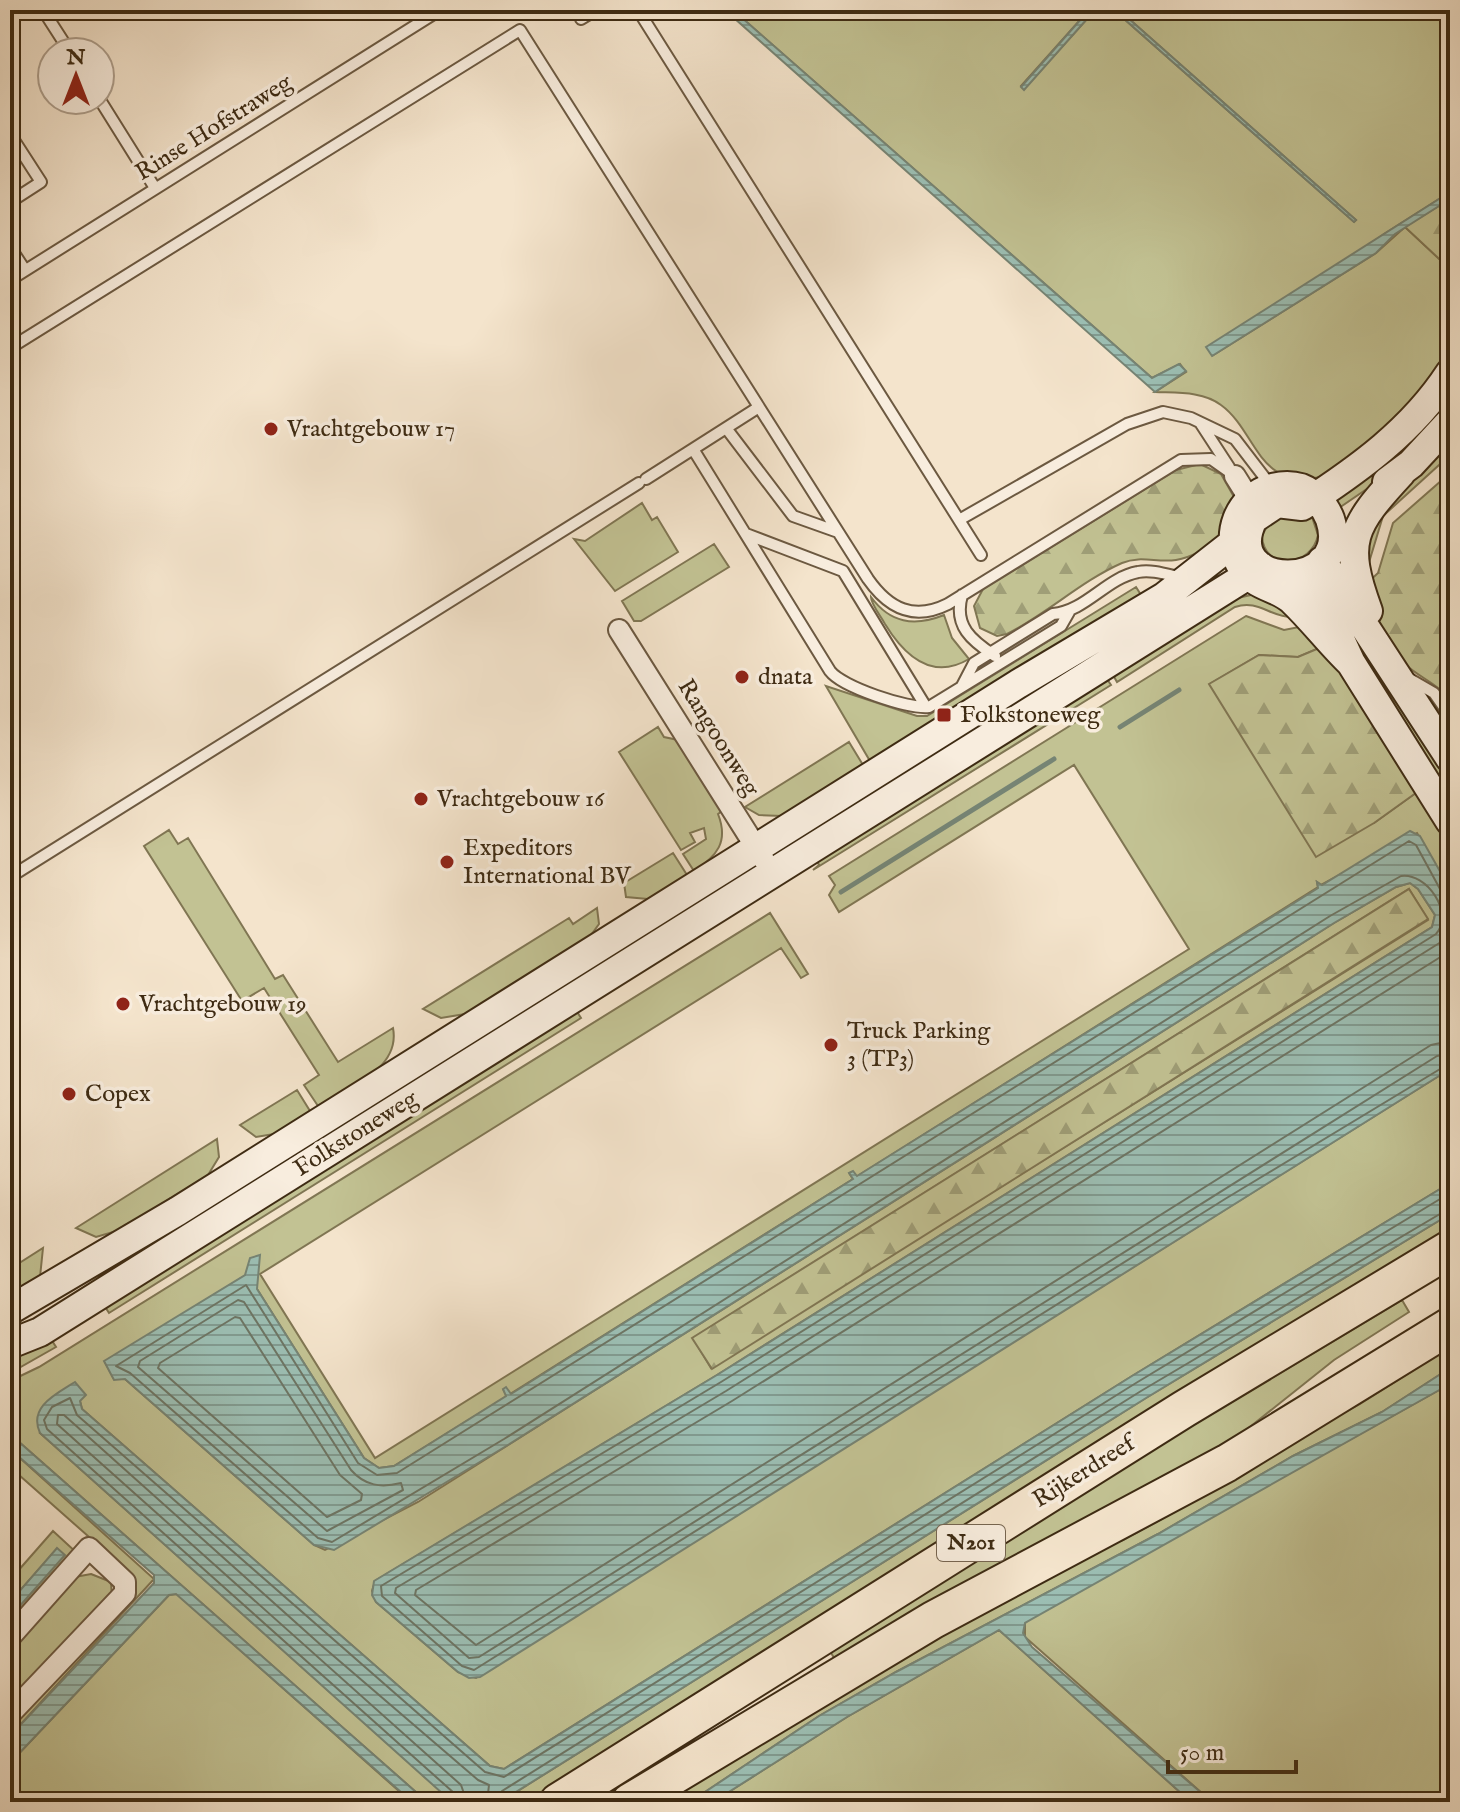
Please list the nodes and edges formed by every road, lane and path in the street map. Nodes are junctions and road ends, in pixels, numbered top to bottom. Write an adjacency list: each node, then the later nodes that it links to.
1 (43, 10): 6 (lane)
2 (440, 10): 9 (lane, Rinse Hofstraweg)
3 (596, 10): 5 (lane)
4 (638, 10): 25 (lane)
5 (581, 19)
6 (60, 36)
7 (110, 116): 9 (lane)
8 (10, 134): 10 (lane)
9 (155, 188): 12 (lane, Rinse Hofstraweg)
10 (10, 202)
11 (10, 247): 12 (lane)
12 (25, 270): 13 (lane, Rinse Hofstraweg)
13 (10, 280)
14 (10, 348): 16 (lane)
15 (1450, 373): 24 (street)
16 (759, 407): 19 (lane); 26 (lane)
17 (1197, 420): 22 (lane); 23 (lane); 25 (lane)
18 (1450, 422): 21 (street)
19 (726, 428): 20 (lane); 26 (lane)
20 (693, 449): 27 (lane); 48 (lane)
21 (1401, 473): 24 (street); 36 (street)
22 (1235, 476): 23 (street); 33 (lane)
23 (1261, 494): 24 (street); 28 (street)
24 (1322, 509): 30 (street); 31 (street)
25 (959, 520): 29 (lane)
26 (838, 532): 33 (lane)
27 (746, 534): 42 (lane); 42 (lane)
28 (1233, 543): 31 (street); 32 (street, Folkstoneweg)
29 (981, 555)
30 (1312, 568): 31 (street); 36 (street); 39 (street)
31 (1262, 577): 39 (street); 47 (street, Folkstoneweg)
32 (1188, 579): 34 (lane); 46 (street, Folkstoneweg)
33 (962, 595): 37 (lane)
34 (1069, 612): 37 (lane); 38 (lane)
35 (619, 630): 46 (street, Rangoonweg)
36 (1380, 646): 40 (street)
37 (991, 653): 38 (lane); 41 (lane)
38 (1004, 661): 41 (lane)
39 (1351, 663): 45 (street)
40 (1397, 673): 43 (lane); 44 (street)
41 (961, 688): 42 (lane)
42 (926, 707)
43 (1450, 716)
44 (1450, 758)
45 (1450, 821)
46 (756, 848): 47 (street, Rangoonweg); 49 (street, Folkstoneweg)
47 (772, 873): 49 (street, Folkstoneweg)
48 (10, 877)
49 (635, 942): 51 (street, Folkstoneweg)
50 (1450, 1249): 57 (highway, Rijkerdreef / N201)
51 (80, 1289): 52 (street, Folkstoneweg); 54 (street, Folkstoneweg)
52 (10, 1310)
53 (1450, 1326): 58 (highway, N201)
54 (10, 1344)
55 (10, 1637): 56 (street)
56 (10, 1714)
57 (558, 1802)
58 (630, 1802)

